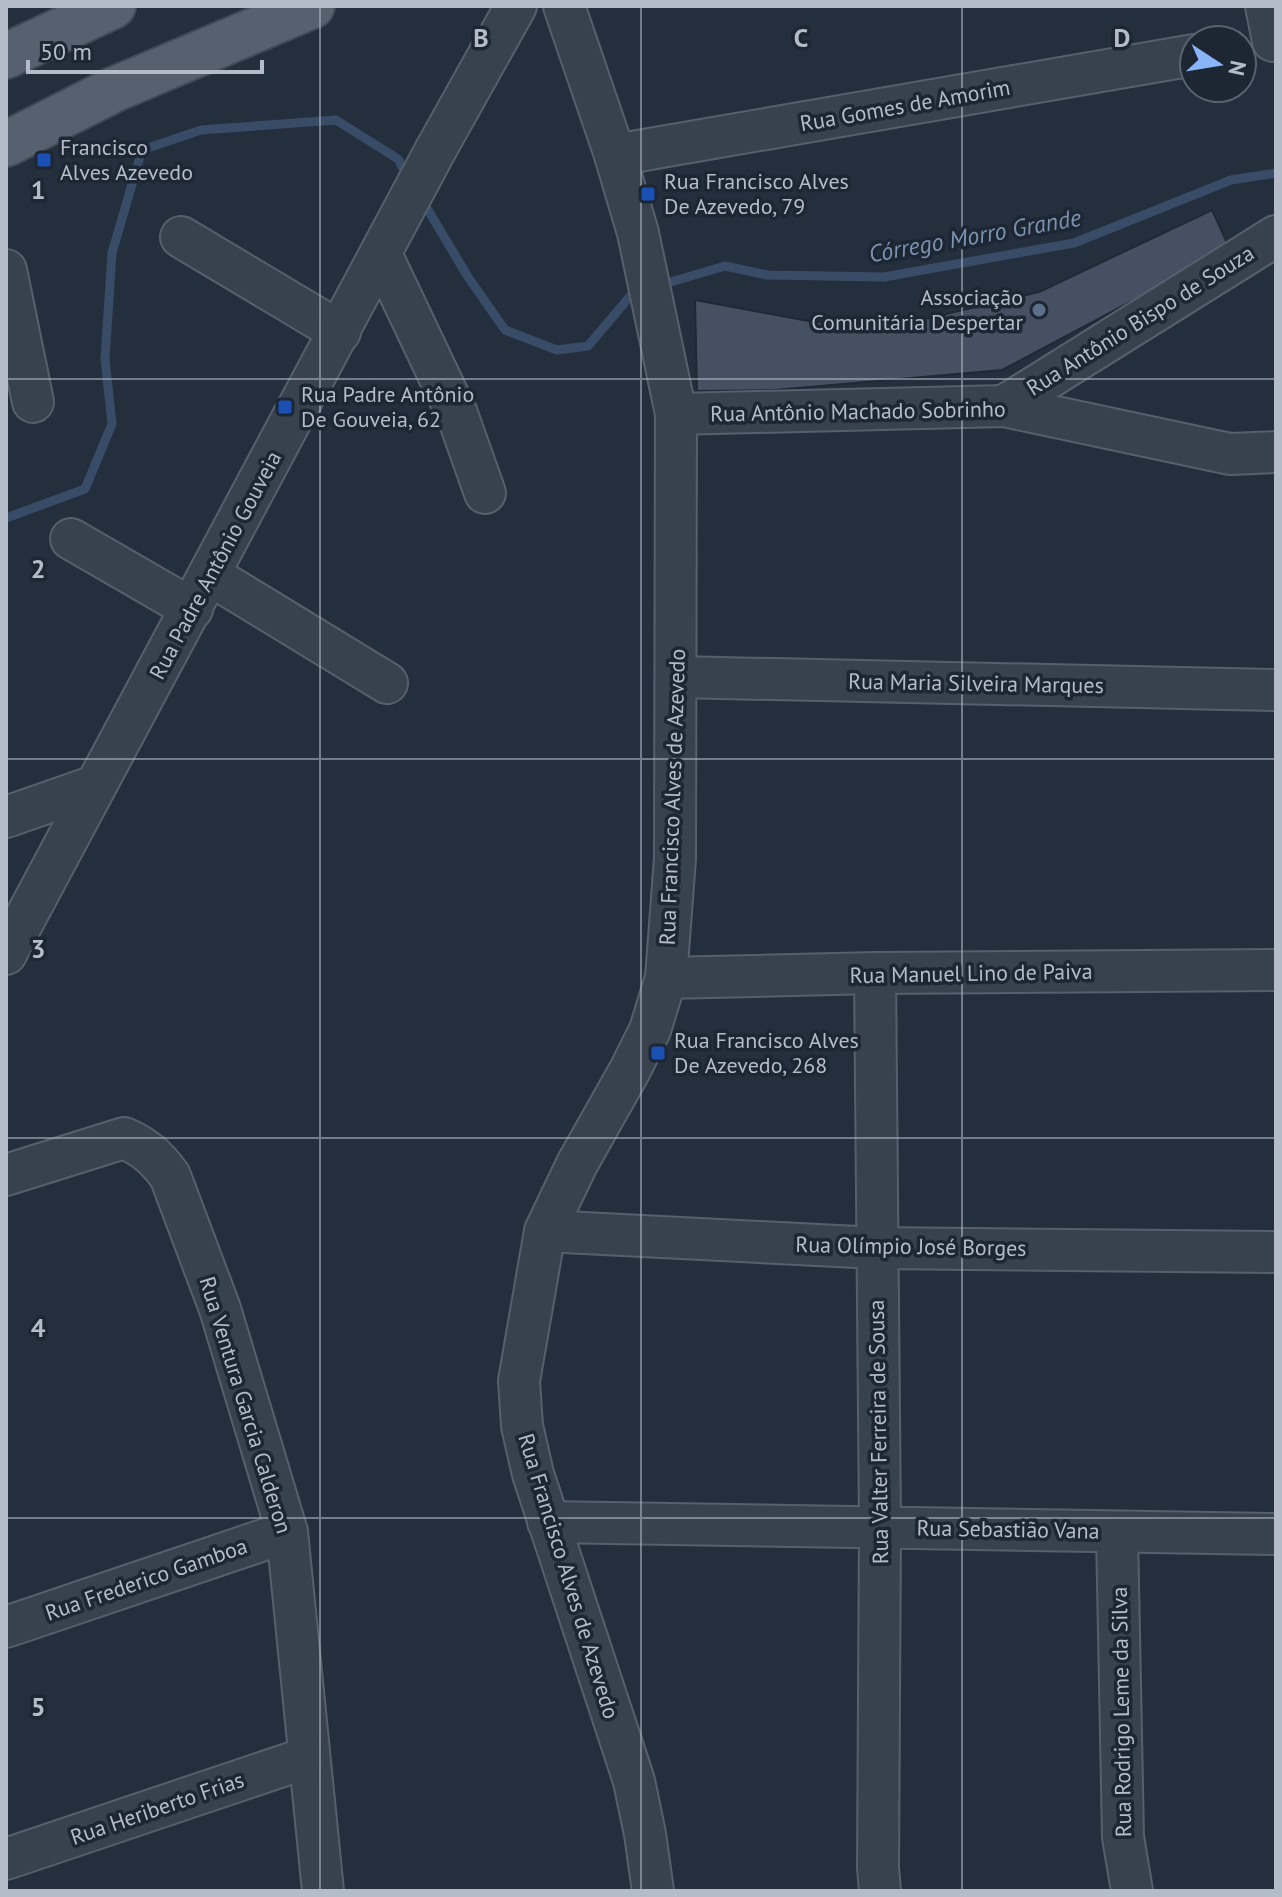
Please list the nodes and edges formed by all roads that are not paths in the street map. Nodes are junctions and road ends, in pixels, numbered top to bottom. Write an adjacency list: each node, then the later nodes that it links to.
1 (113, 6): 5 (main road)
2 (312, 6): 7 (main road)
3 (516, 6): 11 (street, Rua Padre Antônio Gouveia)
4 (564, 6): 8 (street, Rua Francisco Alves de Azevedo)
5 (6, 56)
6 (1178, 58): 8 (street, Rua Gomes de Amorim)
7 (6, 144)
8 (615, 155): 16 (street, Rua Francisco Alves de Azevedo)
9 (1276, 236): 15 (street, Rua Antônio Bispo de Souza)
10 (181, 237): 13 (street)
11 (388, 241): 13 (street, Rua Padre Antônio Gouveia); 18 (street)
12 (6, 270): 14 (street)
13 (340, 332): 20 (street, Rua Padre Antônio Gouveia)
14 (33, 402)
15 (1004, 406): 16 (street, Rua Antônio Machado Sobrinho); 17 (street, Rua Antônio Machado Sobrinho)
16 (676, 414): 21 (street, Rua Francisco Alves de Azevedo)
17 (1276, 452)
18 (485, 493)
19 (71, 539): 20 (street)
20 (201, 592): 22 (street); 24 (street, Rua Padre Antônio Gouveia)
21 (676, 677): 23 (street, Rua Maria Silveira Marques); 29 (street, Rua Francisco Alves de Azevedo)
22 (387, 683)
23 (1276, 690)
24 (95, 786): 25 (street); 26 (street, Rua Padre Antônio Gouveia)
25 (6, 817)
26 (6, 954)
27 (1276, 970): 28 (street, Rua Manuel Lino de Paiva)
28 (875, 973): 29 (street, Rua Manuel Lino de Paiva); 32 (street, Rua Valter Ferreira de Sousa)
29 (666, 978): 31 (street, Rua Francisco Alves de Azevedo)
30 (6, 1175): 36 (street, Rua Ventura Garcia Calderon)
31 (545, 1231): 32 (street, Rua Olímpio José Borges); 34 (street, Rua Francisco Alves de Azevedo)
32 (876, 1248): 33 (street, Rua Olímpio José Borges); 35 (street, Rua Valter Ferreira de Sousa)
33 (1276, 1252)
34 (548, 1522): 35 (street, Rua Sebastião Vana); 43 (street, Rua Francisco Alves de Azevedo)
35 (880, 1526): 37 (street, Rua Sebastião Vana); 44 (street, Rua Valter Ferreira de Sousa)
36 (287, 1532): 39 (street, Rua Frederico Gamboa); 40 (street, Rua Ventura Garcia Calderon)
37 (1117, 1532): 38 (street, Rua Sebastião Vana); 45 (street, Rua Rodrigo Leme da Silva)
38 (1276, 1534)
39 (6, 1627)
40 (309, 1757): 41 (street, Rua Heriberto Frias); 42 (street, Rua Ventura Garcia Calderon)
41 (6, 1859)
42 (323, 1891)
43 (653, 1891)
44 (880, 1891)
45 (1132, 1891)

